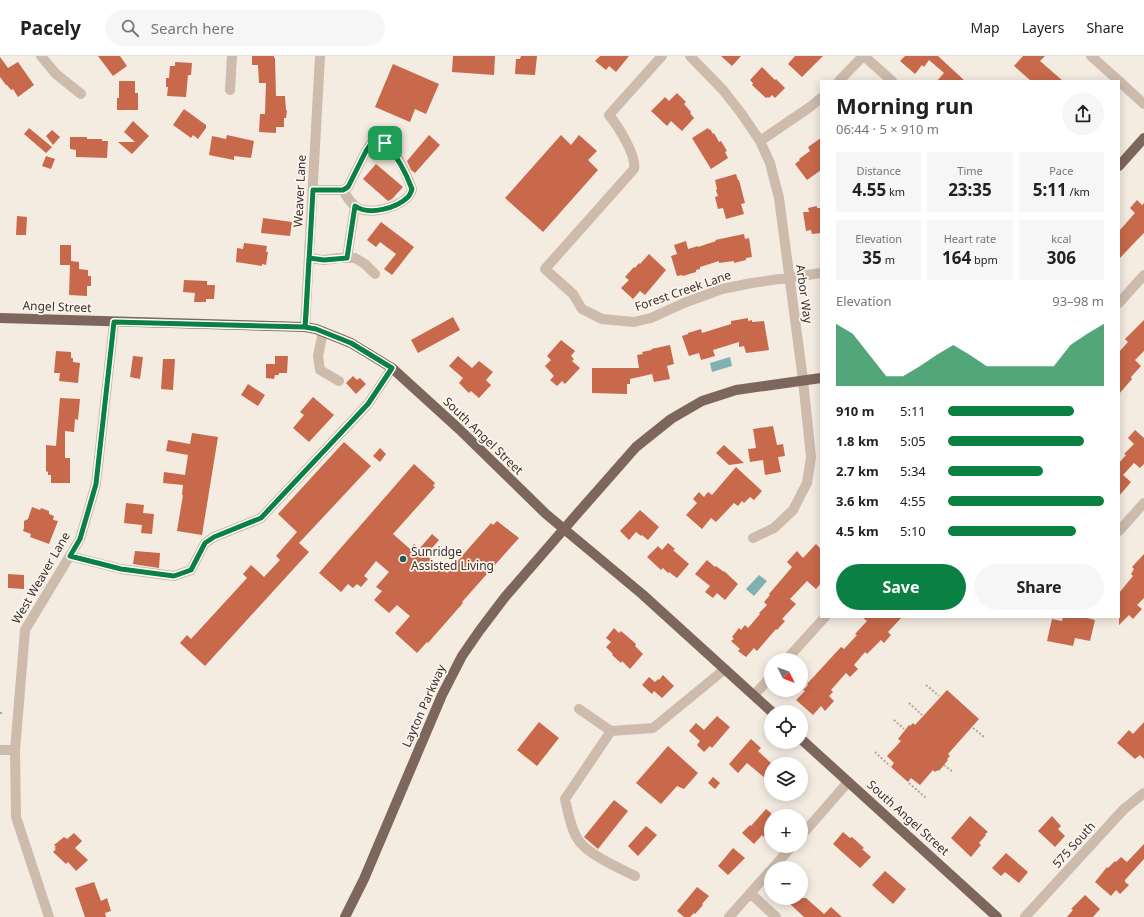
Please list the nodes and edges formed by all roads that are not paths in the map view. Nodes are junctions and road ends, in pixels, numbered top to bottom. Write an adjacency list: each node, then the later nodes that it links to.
1 (41, 56): 13 (street)
2 (232, 56): 12 (street)
3 (320, 56): 19 (street, Weaver Lane)
4 (662, 56): 27 (street, Forest Creek Lane)
5 (690, 56): 17 (street, Arbor Way)
6 (863, 56): 8 (street); 9 (street)
7 (1091, 56): 10 (street)
8 (839, 80)
9 (891, 80)
10 (1118, 80)
11 (1120, 82): 15 (street)
12 (230, 90)
13 (81, 94)
14 (820, 99): 17 (street)
15 (1144, 104)
16 (1144, 138): 18 (main road)
17 (760, 141): 27 (street, Arbor Way)
18 (1120, 165)
19 (313, 190): 20 (street); 22 (street, Weaver Lane)
20 (343, 190): 21 (street); 21 (street)
21 (355, 206): 23 (street)
22 (309, 258): 23 (street); 31 (street, Weaver Lane)
23 (347, 258): 25 (street)
24 (820, 273): 27 (street, Forest Creek Lane)
25 (375, 274)
26 (1144, 275): 28 (street)
27 (789, 278): 35 (street, Arbor Way)
28 (1120, 302)
29 (0, 318): 30 (main road, Angel Street)
30 (114, 322): 31 (main road, South Angel Street); 41 (street, West Weaver Lane)
31 (305, 327): 32 (main road, South Angel Street)
32 (324, 332): 33 (main road, South Angel Street); 36 (street)
33 (392, 368): 38 (main road, South Angel Street); 41 (street)
34 (820, 378): 35 (main road, Layton Parkway)
35 (803, 380): 38 (main road, Layton Parkway); 40 (street, Arbor Way)
36 (339, 381)
37 (1144, 503): 39 (street)
38 (564, 529): 44 (main road, South Angel Street); 62 (main road, Layton Parkway)
39 (1120, 530)
40 (753, 538)
41 (70, 556): 52 (street, West Weaver Lane)
42 (824, 618): 43 (street)
43 (792, 653)
44 (725, 669): 46 (main road, South Angel Street); 49 (street)
45 (764, 685): 46 (street)
46 (754, 696): 47 (main road, South Angel Street)
47 (764, 705)
48 (579, 709): 49 (street)
49 (610, 731): 58 (street)
50 (808, 745): 53 (main road, South Angel Street)
51 (0, 750): 52 (street)
52 (14, 750): 61 (street, West Weaver Lane)
53 (848, 782): 55 (street); 65 (main road, South Angel Street)
54 (1144, 793): 66 (street, 575 South)
55 (808, 828)
56 (786, 853): 57 (street)
57 (779, 861)
58 (635, 876)
59 (764, 878): 60 (street)
60 (750, 893): 63 (street); 64 (street)
61 (48, 917)
62 (345, 917)
63 (729, 917)
64 (776, 917)
65 (997, 917)
66 (1025, 917)

